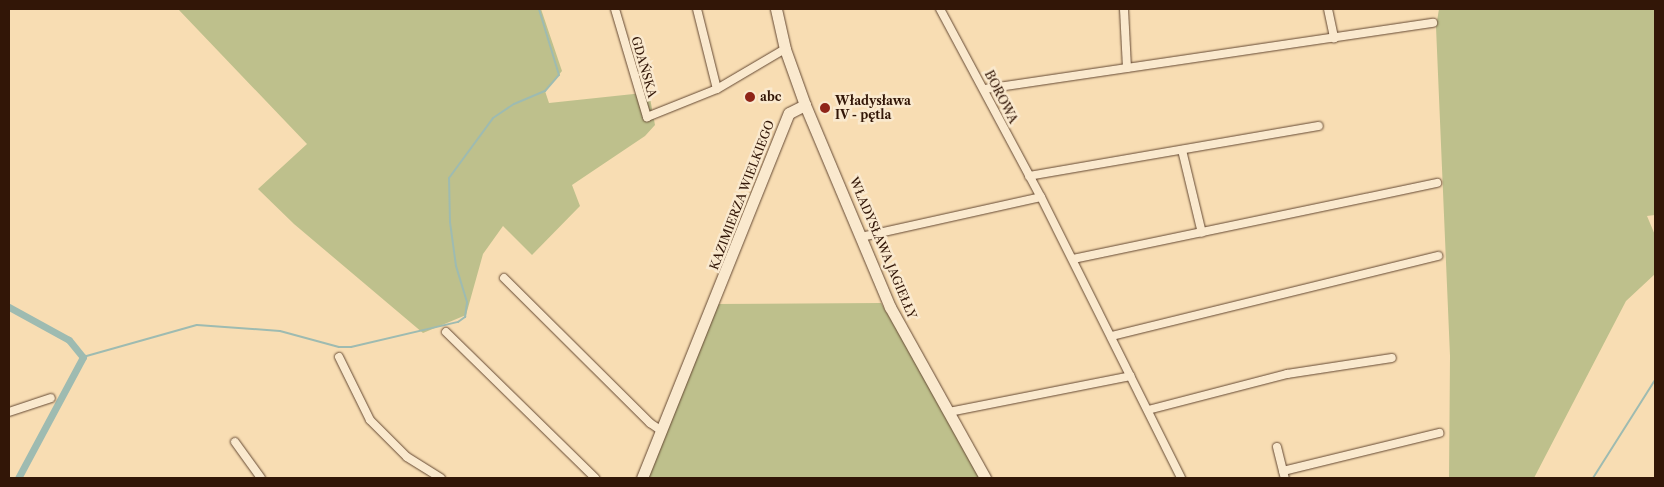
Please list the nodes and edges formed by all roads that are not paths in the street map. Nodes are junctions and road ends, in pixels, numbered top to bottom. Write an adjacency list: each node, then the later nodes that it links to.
1 (615, 9): 11 (street, GDAŃSKA)
2 (697, 9): 11 (street)
3 (776, 9): 9 (street, WŁADYSŁAWA JAGIEŁŁY)
4 (940, 9): 12 (street, BOROWA)
5 (1124, 9): 10 (street)
6 (1328, 9): 8 (street)
7 (1433, 23): 8 (street)
8 (1334, 38): 10 (street)
9 (785, 49): 11 (street); 13 (street, WŁADYSŁAWA JAGIEŁŁY)
10 (1127, 68): 12 (street)
11 (717, 89)
12 (986, 89): 16 (street, BOROWA)
13 (806, 105): 20 (street, WŁADYSŁAWA JAGIEŁŁY); 33 (street, KAZIMIERZA WIELKIEGO)
14 (1319, 126): 15 (street)
15 (1182, 150): 16 (street); 19 (street)
16 (1029, 176): 18 (street, BOROWA)
17 (1437, 183): 19 (street)
18 (1041, 197): 20 (street); 22 (street, BOROWA)
19 (1202, 233): 22 (street)
20 (862, 237): 32 (street, WŁADYSŁAWA JAGIEŁŁY)
21 (1438, 256): 25 (street)
22 (1073, 259): 25 (street, BOROWA)
23 (504, 278): 33 (street)
24 (446, 332): 40 (street)
25 (1112, 336): 28 (street, BOROWA)
26 (340, 357): 39 (street)
27 (1392, 358): 30 (street)
28 (1130, 376): 30 (street, BOROWA); 32 (street)
29 (52, 398): 31 (street)
30 (1148, 410): 43 (street, BOROWA)
31 (9, 412)
32 (949, 412): 42 (street, WŁADYSŁAWA JAGIEŁŁY)
33 (662, 431): 41 (street, KAZIMIERZA WIELKIEGO)
34 (1439, 433): 37 (street)
35 (235, 442): 38 (street)
36 (1277, 446): 37 (street)
37 (1284, 475)
38 (261, 478)
39 (441, 478)
40 (595, 478)
41 (642, 478)
42 (985, 478)
43 (1182, 478)

